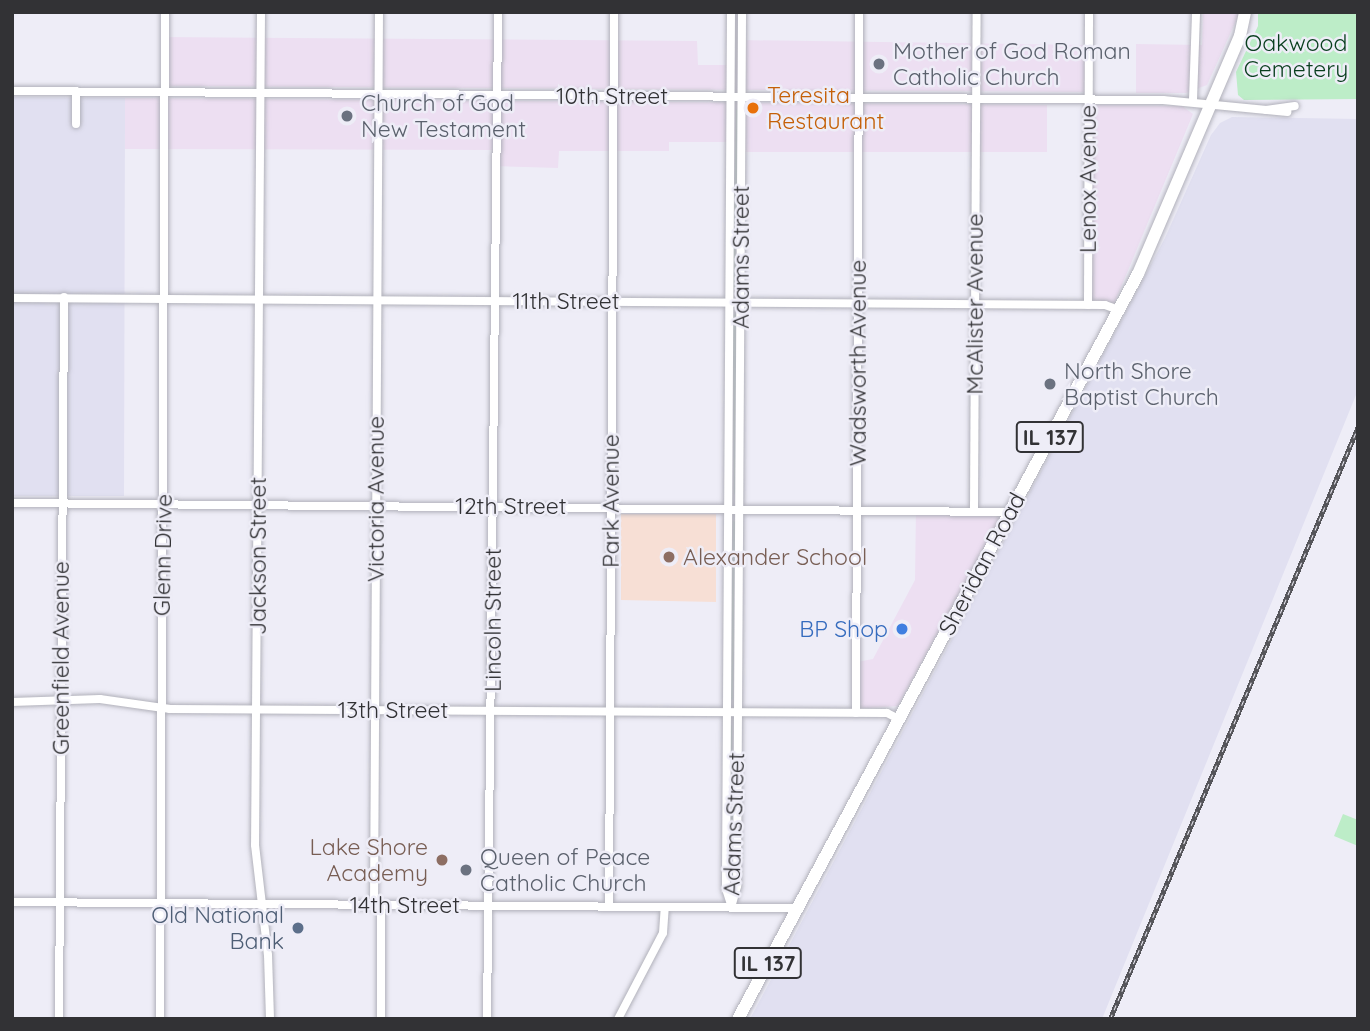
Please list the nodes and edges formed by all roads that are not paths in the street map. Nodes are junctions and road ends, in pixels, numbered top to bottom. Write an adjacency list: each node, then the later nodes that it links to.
1 (165, 12): 15 (street, Glenn Drive)
2 (261, 12): 16 (street, Jackson Street)
3 (379, 12): 17 (street, Victoria Avenue)
4 (498, 12): 18 (street, Lincoln Street)
5 (614, 12): 19 (street, Park Avenue)
6 (731, 12): 20 (street, Adams Street)
7 (742, 12): 21 (street, Adams Street)
8 (859, 12): 22 (street, Wadsworth Avenue)
9 (977, 12): 23 (street, McAlister Avenue)
10 (1089, 12): 24 (street, Lenox Avenue)
11 (1196, 12): 25 (street)
12 (1245, 12): 26 (highway, IL 137)
13 (12, 91): 14 (street, 10th Street)
14 (76, 91): 15 (street, 10th Street); 28 (street)
15 (165, 92): 16 (street, 10th Street); 31 (street, Glenn Drive)
16 (261, 93): 17 (street, 10th Street); 32 (street, Jackson Street)
17 (379, 94): 18 (street, 10th Street); 33 (street, Victoria Avenue)
18 (496, 95): 19 (street, 10th Street); 34 (street, Lincoln Street)
19 (613, 96): 20 (street, 10th Street); 35 (street, Park Avenue)
20 (730, 97): 21 (street, 10th Street); 36 (street, Adams Street)
21 (742, 97): 22 (street, 10th Street); 37 (street, Adams Street)
22 (859, 97): 23 (street, 10th Street); 38 (street, Wadsworth Avenue)
23 (976, 98): 24 (street, 10th Street); 39 (street, McAlister Avenue)
24 (1089, 99): 25 (street, 10th Street); 40 (street, Lenox Avenue)
25 (1193, 100): 26 (street, 10th Street)
26 (1212, 102): 27 (street, 10th Street); 41 (highway, Sheridan Road / IL 137)
27 (1291, 109)
28 (76, 124)
29 (64, 297): 30 (street, 11th Street); 31 (street, 11th Street); 43 (street, Greenfield Avenue)
30 (12, 298)
31 (165, 298): 32 (street, 11th Street); 44 (street, Glenn Drive)
32 (260, 299): 33 (street, 11th Street); 45 (street, Jackson Street)
33 (377, 299): 34 (street, 11th Street); 46 (street, Victoria Avenue)
34 (494, 300): 35 (street, 11th Street); 47 (street, Lincoln Street)
35 (612, 301): 36 (street, 11th Street); 48 (street, Park Avenue)
36 (730, 302): 37 (street, 11th Street); 49 (street, Adams Street)
37 (741, 302): 38 (street, 11th Street); 50 (street, Adams Street)
38 (858, 303): 39 (street, 11th Street); 51 (street, Wadsworth Avenue)
39 (975, 304): 40 (street, 11th Street); 52 (street, McAlister Avenue)
40 (1088, 304): 41 (street, 11th Street)
41 (1119, 310): 53 (highway, Sheridan Road / IL 137)
42 (12, 503): 43 (street, 12th Street)
43 (62, 503): 44 (street, 12th Street); 55 (street, Greenfield Avenue)
44 (164, 503): 45 (street, 12th Street); 56 (street, Glenn Drive)
45 (258, 504): 46 (street, 12th Street); 57 (street, Jackson Street)
46 (376, 505): 47 (street, 12th Street); 58 (street, Victoria Avenue)
47 (493, 506): 48 (street, 12th Street); 59 (street, Lincoln Street)
48 (611, 506): 49 (street, 12th Street); 60 (street, Park Avenue)
49 (729, 507): 50 (street, 12th Street); 61 (street, Adams Street)
50 (740, 507): 51 (street, 12th Street); 61 (street, Adams Street)
51 (857, 509): 52 (street, 12th Street); 62 (street, Wadsworth Avenue)
52 (974, 509): 53 (street, 12th Street)
53 (1010, 512): 63 (highway, Sheridan Road / IL 137)
54 (12, 702): 55 (street, 13th Street)
55 (61, 702): 56 (street, 13th Street); 65 (street, Greenfield Avenue)
56 (162, 708): 57 (street, 13th Street); 66 (street, Glenn Drive)
57 (257, 710): 58 (street, 13th Street); 67 (street, Jackson Street)
58 (375, 710): 59 (street, 13th Street); 68 (street, Victoria Avenue)
59 (492, 711): 60 (street, 13th Street); 69 (street, Lincoln Street)
60 (610, 712): 61 (street, 13th Street); 70 (street, Park Avenue)
61 (732, 713): 62 (street, 13th Street); 72 (street, Adams Street)
62 (856, 713): 63 (street, 13th Street)
63 (899, 719): 73 (highway, Sheridan Road / IL 137)
64 (12, 902): 65 (street, 14th Street)
65 (60, 903): 66 (street, 14th Street); 74 (street, Greenfield Avenue)
66 (160, 903): 67 (street, 14th Street); 75 (street, Glenn Drive)
67 (261, 904): 68 (street, 14th Street); 76 (street, Jackson Street)
68 (377, 905): 69 (street, 14th Street); 77 (street, Victoria Avenue)
69 (491, 906): 70 (street, 14th Street); 78 (street, Lincoln Street)
70 (609, 906): 71 (street, 14th Street)
71 (665, 907): 72 (street, 14th Street); 79 (street)
72 (732, 907): 73 (street, 14th Street)
73 (798, 908): 80 (highway, Sheridan Road / IL 137)
74 (59, 1019)
75 (160, 1019)
76 (270, 1019)
77 (381, 1019)
78 (487, 1019)
79 (618, 1019)
80 (738, 1019)

